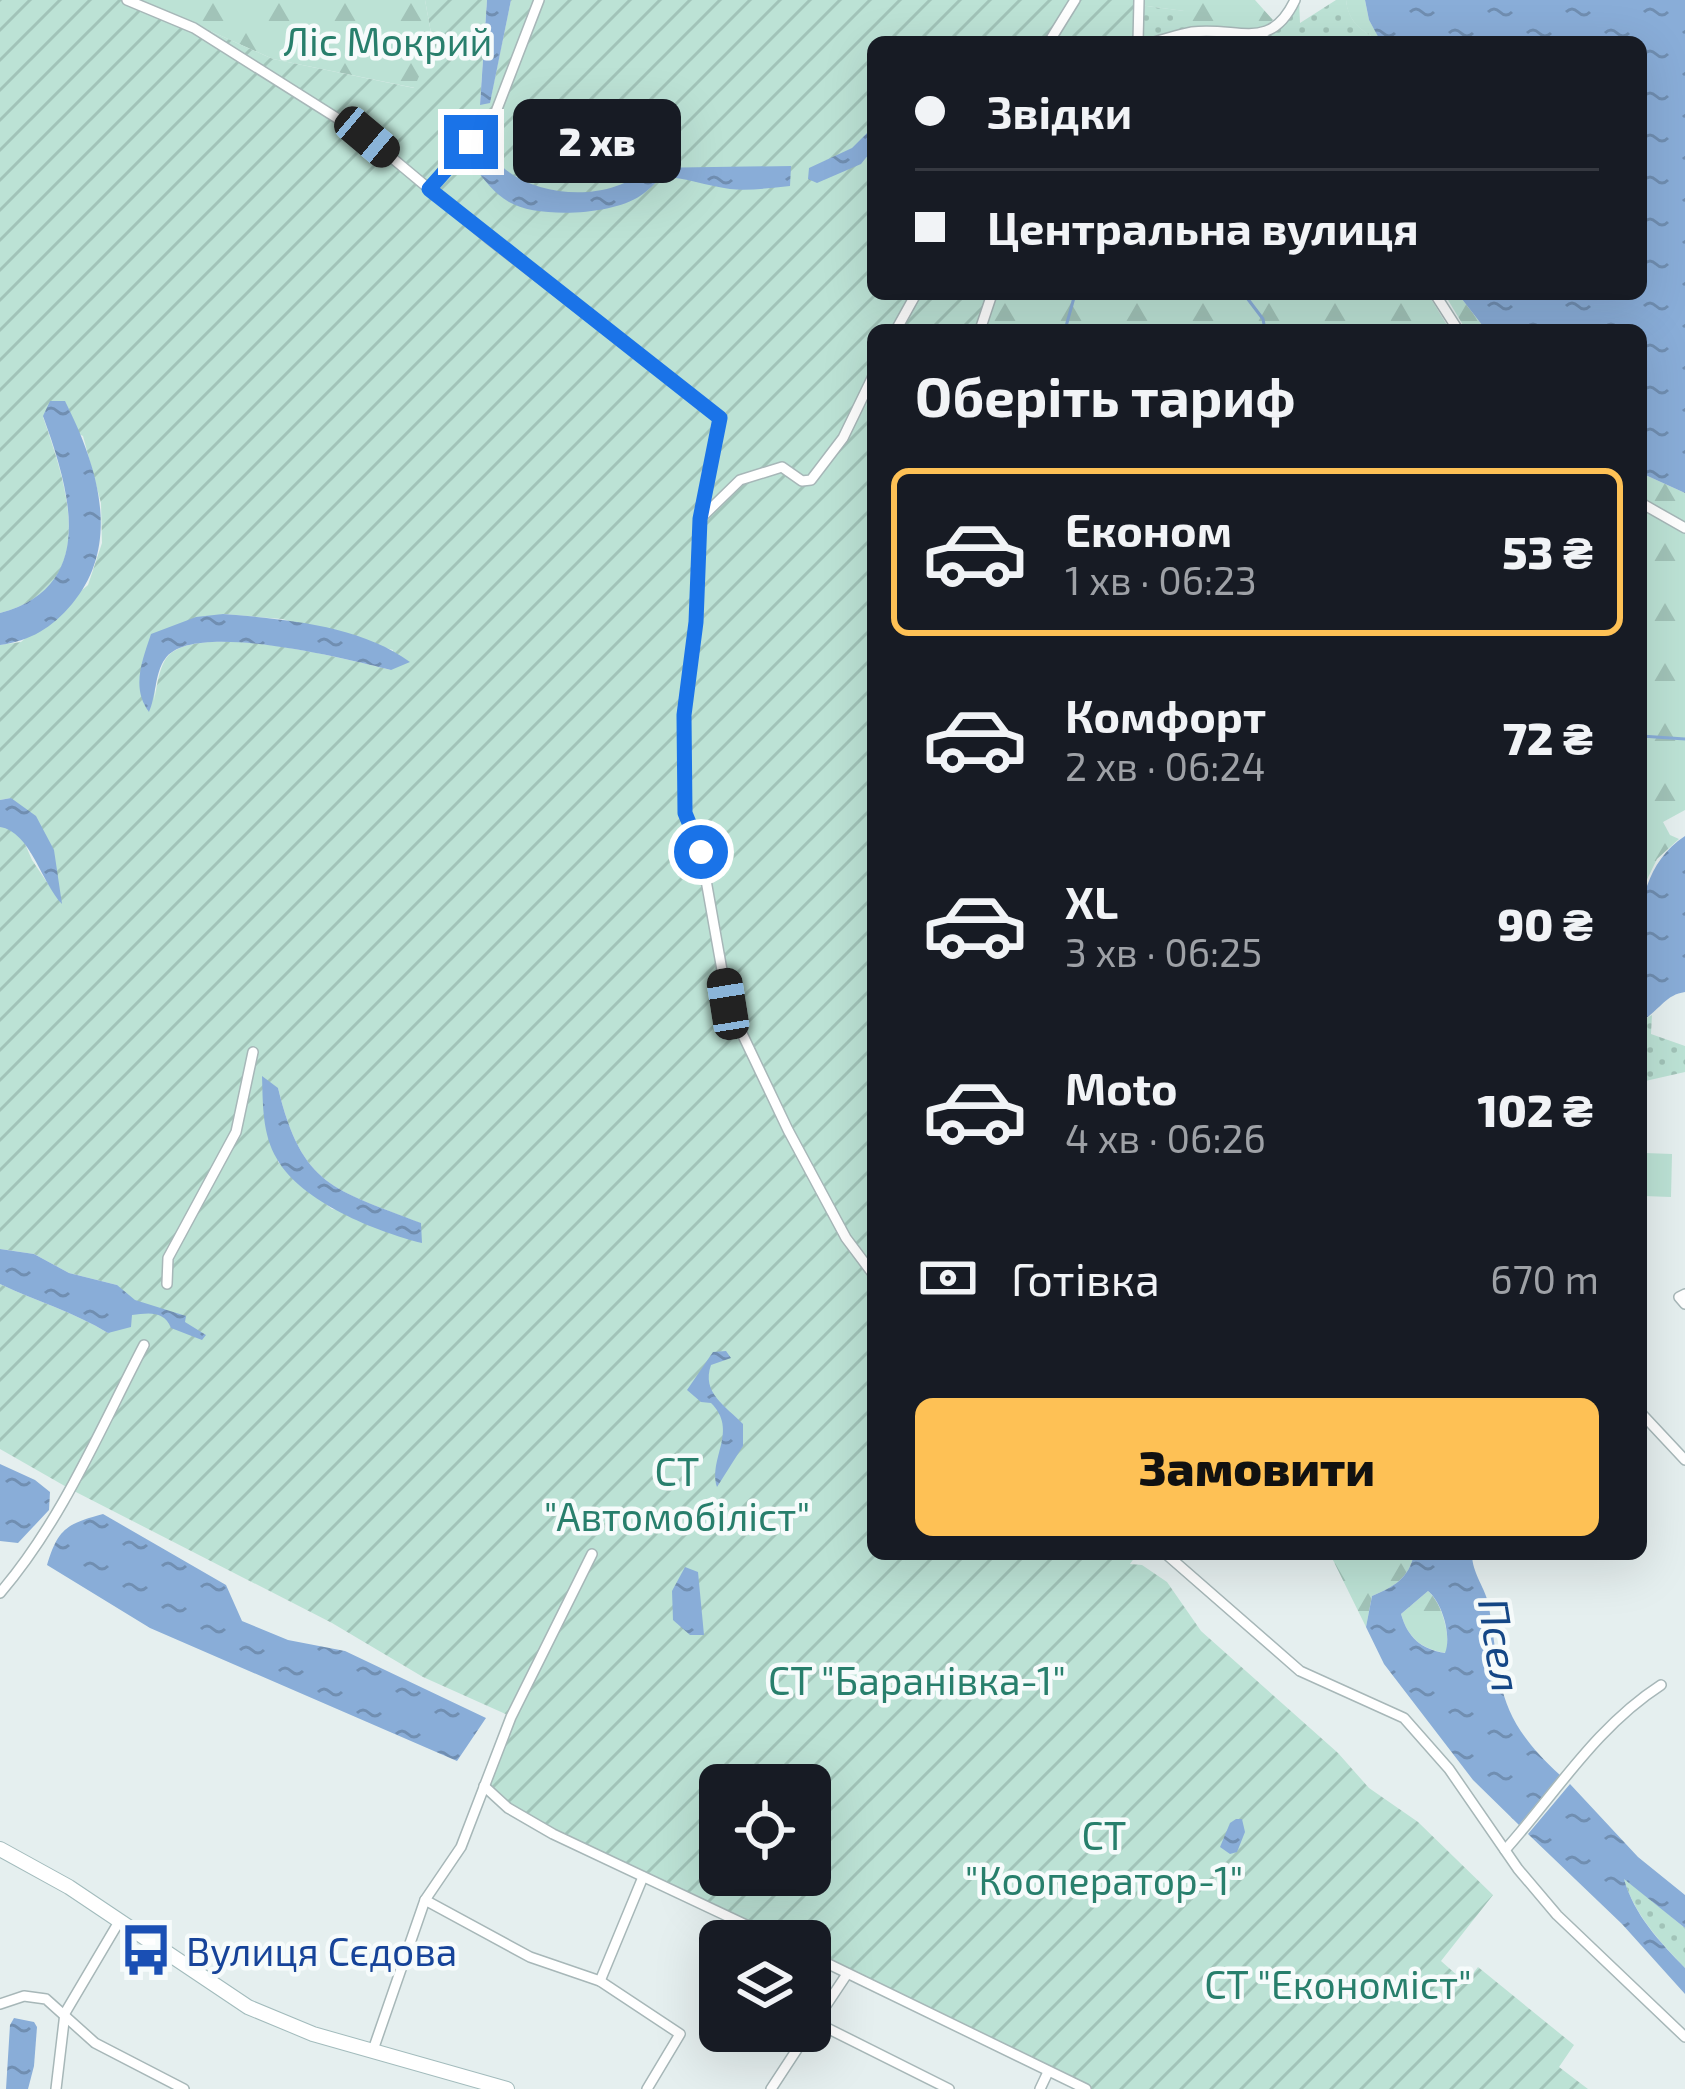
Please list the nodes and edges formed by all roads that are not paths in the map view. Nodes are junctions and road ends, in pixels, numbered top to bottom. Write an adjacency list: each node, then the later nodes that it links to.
1 (128, 0): 13 (street)
2 (539, 0): 13 (street)
3 (1075, 0): 8 (street)
4 (1138, 0): 9 (street)
5 (1294, 0): 6 (street)
6 (1284, 24): 7 (street); 12 (street)
7 (1255, 34): 10 (street); 11 (street)
8 (1053, 36)
9 (1138, 36)
10 (1179, 36)
11 (1259, 36)
12 (1285, 36)
13 (429, 189): 16 (street)
14 (867, 388): 16 (street)
15 (1647, 506): 17 (street)
16 (700, 519): 19 (street)
17 (1685, 528)
18 (253, 1052): 20 (street)
19 (867, 1266)
20 (167, 1284)
21 (144, 1346): 26 (street)
22 (1647, 1420): 23 (street)
23 (1685, 1460)
24 (592, 1554): 28 (street)
25 (1173, 1560): 30 (street)
26 (0, 1593)
27 (1661, 1685): 30 (street)
28 (484, 1786): 31 (street); 32 (street)
29 (0, 1850): 33 (main road)
30 (1505, 1850): 42 (street)
31 (643, 1876): 34 (street); 37 (street)
32 (425, 1900): 37 (street); 43 (street)
33 (120, 1920): 40 (street); 43 (main road)
34 (736, 1920)
35 (831, 1966): 36 (street)
36 (847, 1974): 38 (street); 45 (street)
37 (599, 1981): 49 (street)
38 (831, 1998)
39 (0, 2004): 40 (street)
40 (65, 2013): 46 (street); 47 (street)
41 (831, 2036): 51 (street)
42 (1685, 2037)
43 (373, 2050): 48 (main road)
44 (795, 2052): 50 (street)
45 (1048, 2072): 52 (street); 53 (street)
46 (56, 2089)
47 (184, 2089)
48 (507, 2089)
49 (647, 2089)
50 (771, 2089)
51 (949, 2089)
52 (1040, 2089)
53 (1086, 2089)

